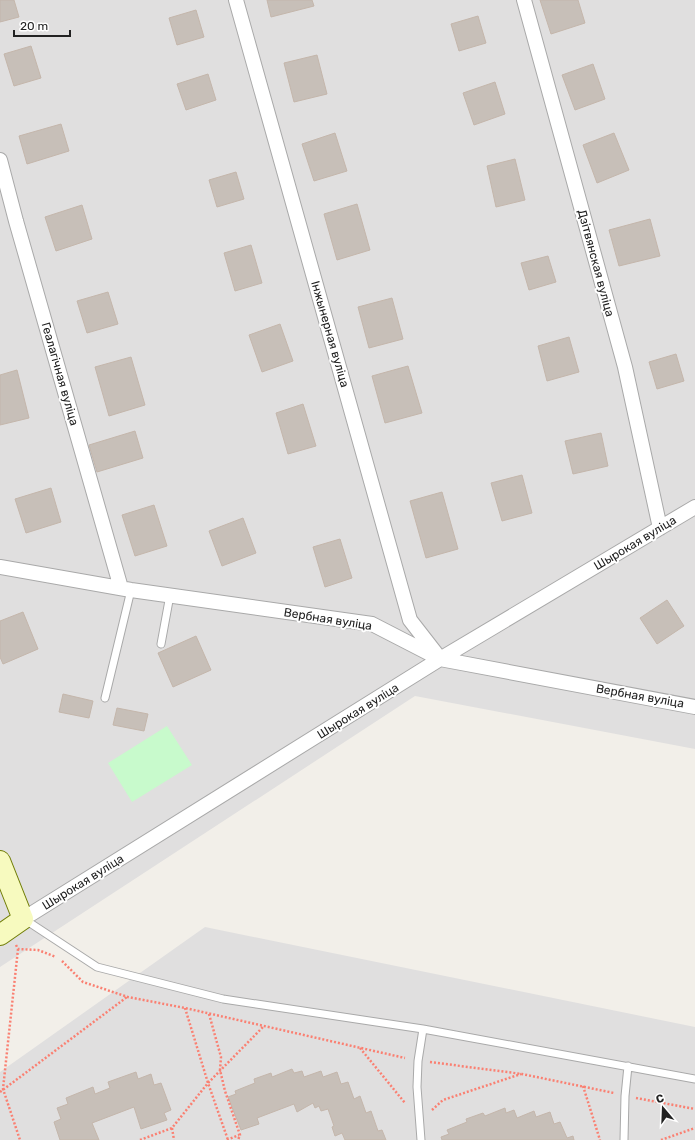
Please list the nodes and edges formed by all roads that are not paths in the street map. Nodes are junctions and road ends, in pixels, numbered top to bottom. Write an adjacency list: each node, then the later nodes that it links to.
1 (236, 0): 10 (street, Інжынерная вуліца)
2 (524, 0): 5 (street, Дзітвянская вуліца)
3 (0, 160): 7 (street, Геалагічная вуліца)
4 (695, 506): 5 (street, Шырокая вуліца)
5 (660, 528): 10 (street, Шырокая вуліца)
6 (0, 567): 7 (street, Вербная вуліца)
7 (126, 589): 8 (street, Вербная вуліца); 11 (lane)
8 (170, 595): 9 (lane); 10 (street, Вербная вуліца)
9 (161, 644)
10 (440, 659): 12 (street, Вербная вуліца); 14 (street, Шырокая вуліца)
11 (105, 698)
12 (695, 707)
13 (0, 861): 14 (street)
14 (10, 928): 15 (lane)
15 (423, 1029): 16 (lane); 18 (lane)
16 (628, 1066): 17 (lane); 19 (lane)
17 (695, 1079)
18 (421, 1140)
19 (624, 1140)

